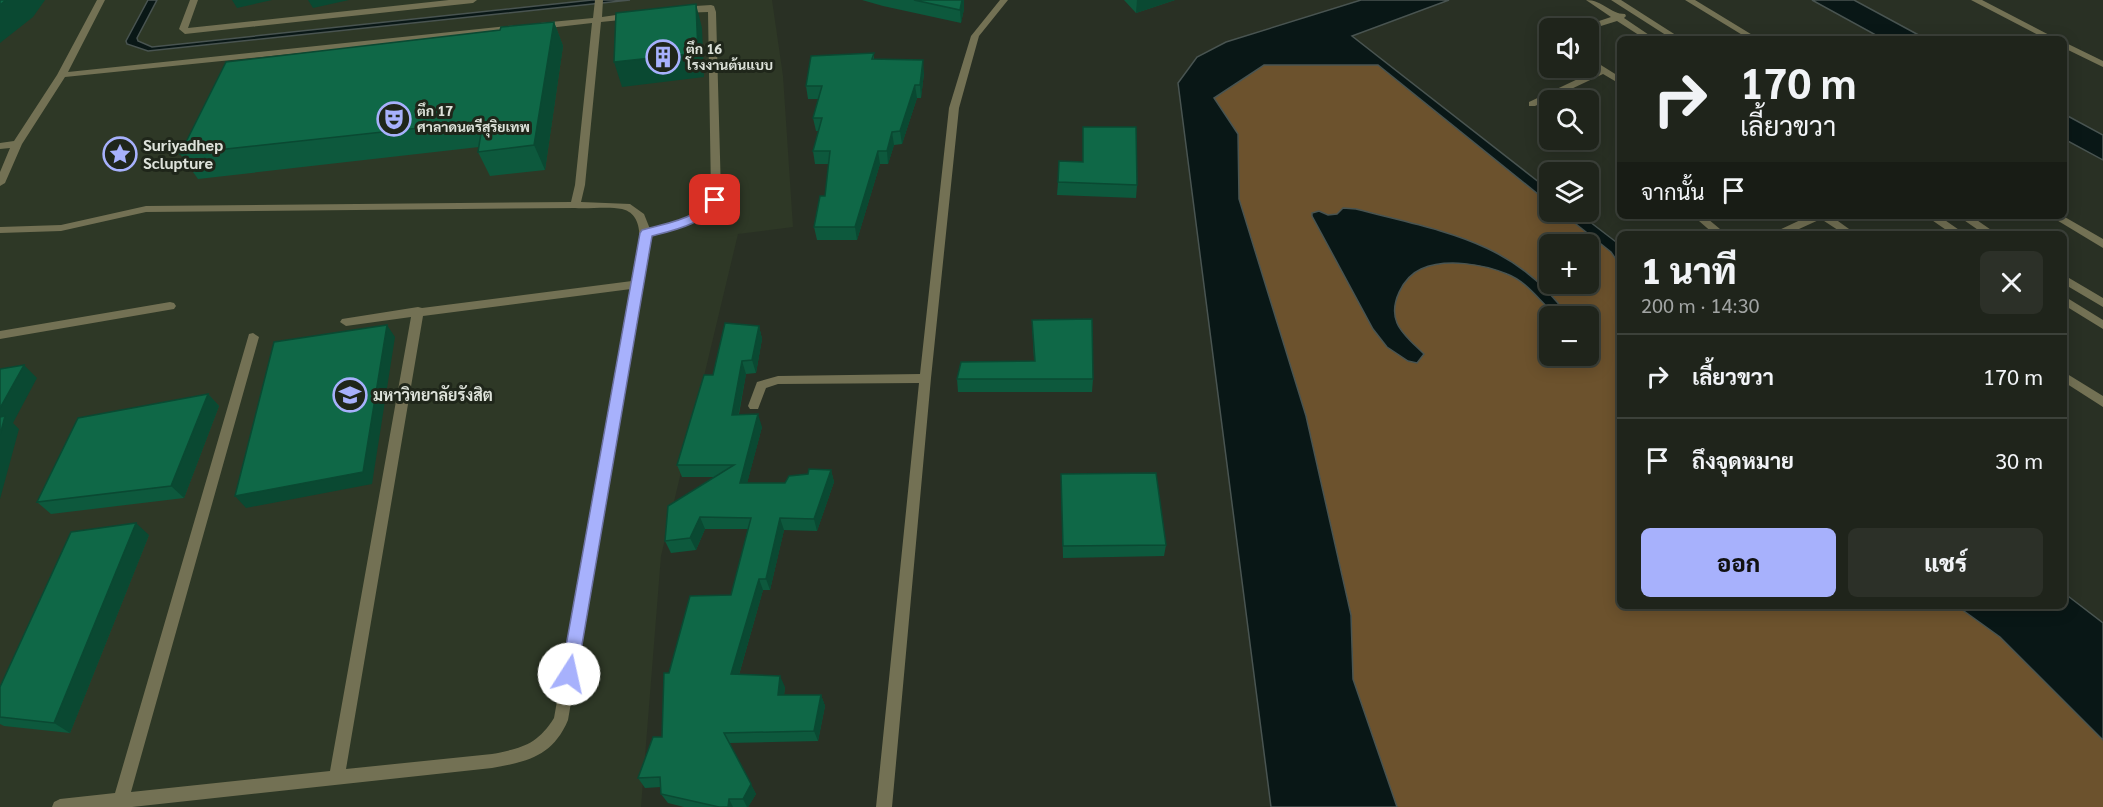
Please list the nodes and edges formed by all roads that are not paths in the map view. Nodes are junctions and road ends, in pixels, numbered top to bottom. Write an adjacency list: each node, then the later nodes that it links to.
1 (101, 0): 24 (street)
2 (194, 0): 3 (street)
3 (473, 0)
4 (1004, 0): 56 (street)
5 (1590, 0): 13 (street)
6 (1615, 0): 11 (street)
7 (1689, 0): 18 (street)
8 (1975, 0): 19 (street)
9 (599, 4): 14 (street)
10 (668, 12): 44 (street)
11 (1633, 12): 13 (street); 17 (street)
12 (644, 15): 14 (street)
13 (1618, 18): 15 (street); 16 (street)
14 (598, 20): 24 (street); 31 (street)
15 (1599, 24)
16 (1646, 36)
17 (1673, 36)
18 (1750, 36)
19 (2047, 36)
20 (2067, 46): 21 (street)
21 (2103, 64)
22 (1599, 67): 23 (street)
23 (1604, 70): 25 (street); 26 (street)
24 (62, 75): 27 (street)
25 (1617, 79)
26 (1532, 104)
27 (17, 144): 28 (street); 29 (street)
28 (0, 146)
29 (4, 164): 30 (street)
30 (0, 183)
31 (575, 205): 38 (street); 44 (street)
32 (1812, 219): 40 (street)
33 (1828, 219): 41 (street)
34 (1936, 219): 42 (street)
35 (1968, 219): 43 (street)
36 (2060, 219): 45 (street)
37 (1704, 221): 39 (street)
38 (0, 230)
39 (1717, 231)
40 (1786, 231)
41 (1846, 231)
42 (1955, 231)
43 (1987, 231)
44 (646, 233): 47 (street)
45 (2103, 244)
46 (2067, 281): 49 (street)
47 (636, 284): 51 (street); 60 (street)
48 (2067, 302): 53 (street)
49 (2103, 303)
50 (170, 306): 54 (street)
51 (418, 311): 52 (street); 60 (street)
52 (346, 322)
53 (2103, 325)
54 (0, 335)
55 (253, 337): 61 (street)
56 (925, 378): 59 (street); 63 (street)
57 (2067, 378): 58 (street)
58 (2103, 402)
59 (754, 406)
60 (337, 777): 61 (street)
61 (122, 800): 62 (street)
62 (60, 807)
63 (884, 807)

